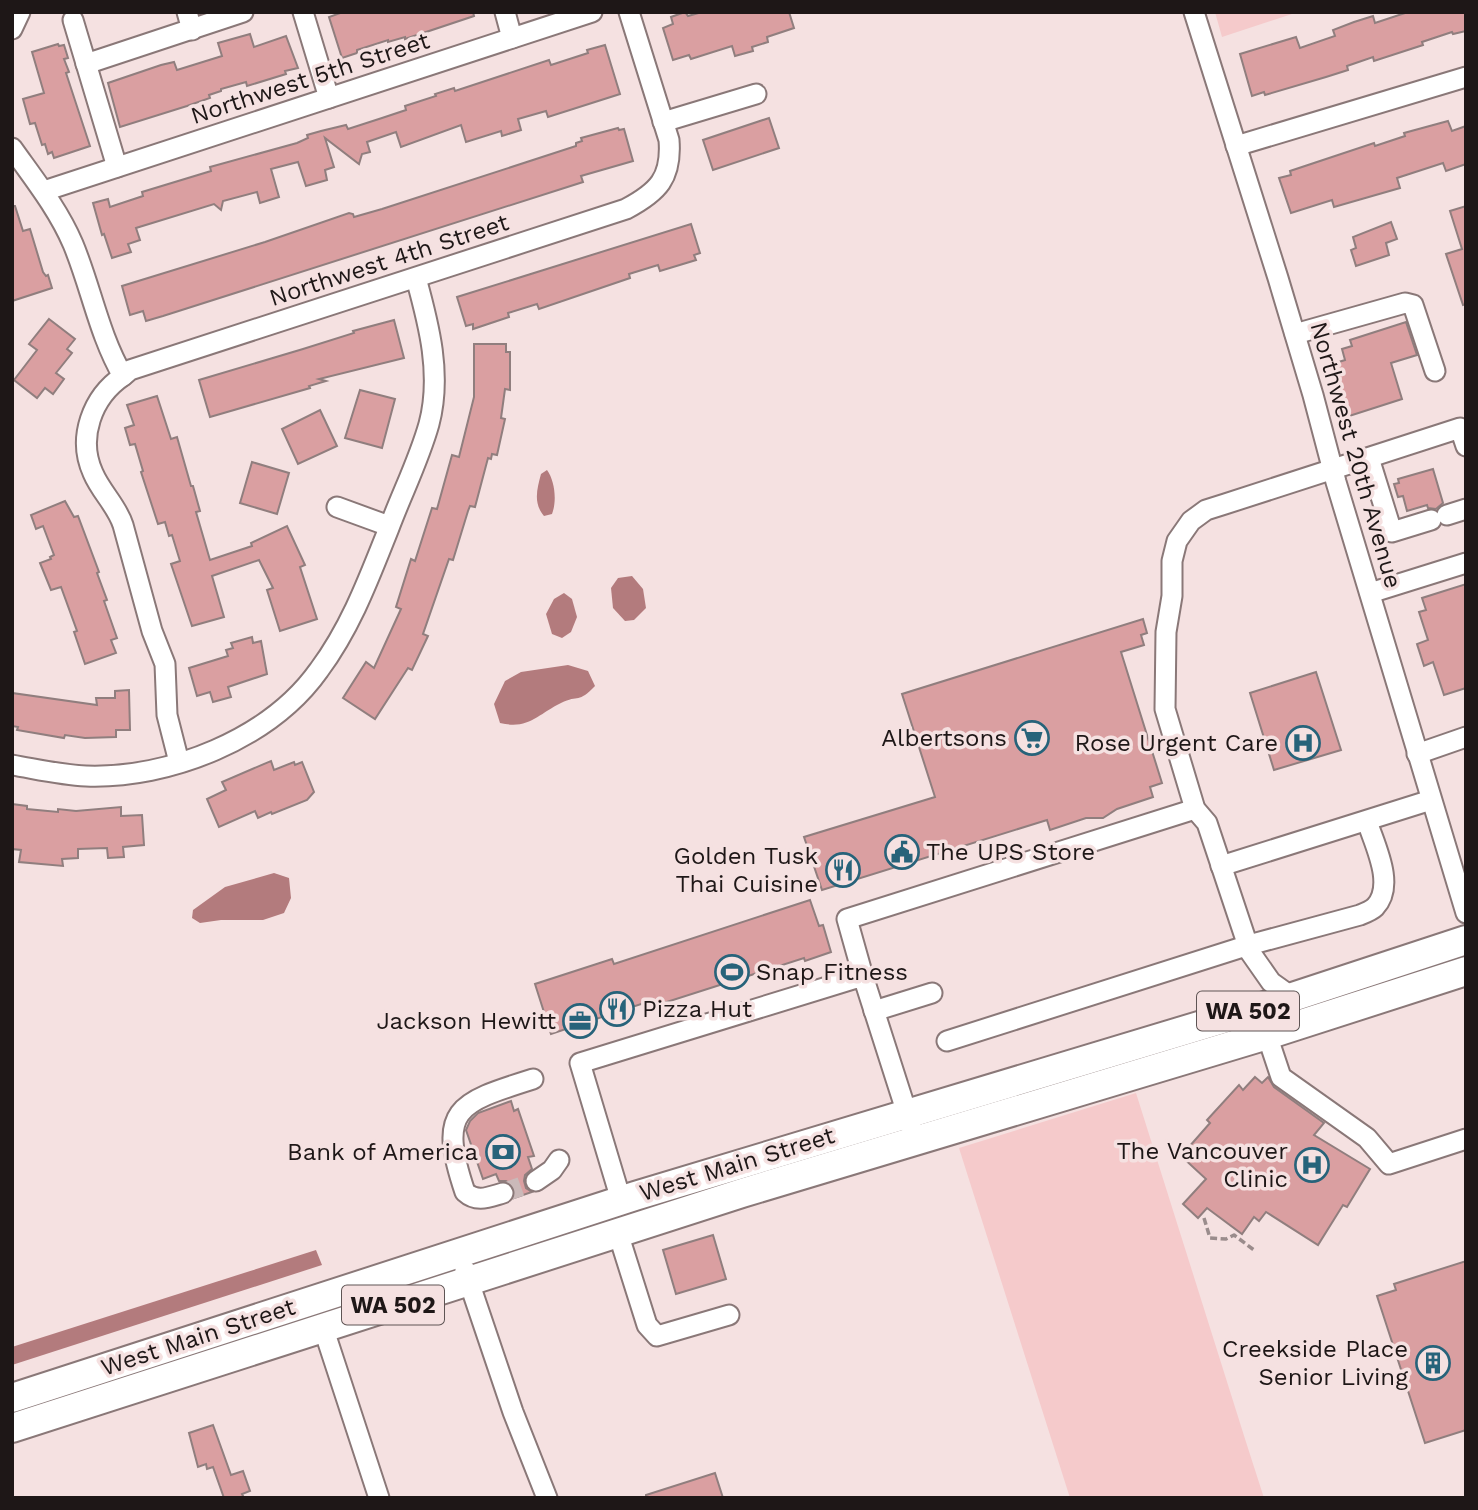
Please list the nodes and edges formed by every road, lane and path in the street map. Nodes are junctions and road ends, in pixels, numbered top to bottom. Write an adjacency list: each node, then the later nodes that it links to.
1 (20, 12): 10 (street)
2 (243, 12): 9 (street)
3 (303, 12): 15 (street)
4 (505, 12): 11 (street)
5 (592, 12): 11 (street, Northwest 5th Street)
6 (629, 12): 16 (street)
7 (1194, 12): 17 (street, Northwest 20th Avenue)
8 (73, 20): 12 (street)
9 (189, 21): 12 (street)
10 (12, 29)
11 (512, 38): 15 (street, Northwest 5th Street)
12 (86, 64): 19 (street)
13 (1466, 77): 17 (street)
14 (756, 94): 16 (street)
15 (329, 98): 19 (street, Northwest 5th Street)
16 (663, 122): 21 (street, Northwest 4th Street)
17 (1236, 146): 22 (street, Northwest 20th Avenue)
18 (12, 148): 20 (street)
19 (117, 167): 20 (street, Northwest 5th Street)
20 (44, 191): 24 (street)
21 (416, 278): 24 (street, Northwest 4th Street); 30 (street)
22 (1295, 334): 23 (street); 27 (street, Northwest 20th Avenue)
23 (1435, 371)
24 (122, 376): 35 (street)
25 (1466, 446): 26 (street)
26 (1368, 458): 27 (street); 29 (street)
27 (1333, 469): 32 (street, Northwest 20th Avenue); 38 (street)
28 (337, 507): 30 (street)
29 (1448, 515)
30 (389, 526): 35 (street)
31 (1466, 563): 32 (street)
32 (1370, 593): 34 (street, Northwest 20th Avenue)
33 (1466, 737): 34 (street)
34 (1417, 754): 37 (street, Northwest 20th Avenue)
35 (179, 762): 36 (street)
36 (12, 765)
37 (1431, 800): 39 (street); 41 (street, Northwest 20th Avenue)
38 (1195, 809): 40 (street); 45 (street)
39 (1367, 821): 40 (street); 43 (street)
40 (1221, 866): 43 (street)
41 (1466, 913)
42 (1466, 940): 47 (highway, West Main Street / WA 502)
43 (1249, 945): 47 (street); 50 (street)
44 (1466, 971): 49 (highway, West Main Street / WA 502)
45 (863, 976): 48 (street); 58 (street)
46 (932, 993): 48 (street)
47 (1292, 997): 52 (highway, West Main Street / WA 502)
48 (874, 1011): 52 (street)
49 (1267, 1035): 53 (street); 54 (highway, West Main Street / WA 502)
50 (947, 1041)
51 (533, 1079): 57 (street)
52 (907, 1112): 54 (street); 58 (highway, West Main Street / WA 502)
53 (1466, 1139)
54 (916, 1140): 60 (highway, West Main Street / WA 502)
55 (559, 1160): 56 (street)
56 (536, 1181)
57 (503, 1193)
58 (621, 1200): 62 (highway, West Main Street / WA 502)
59 (1204, 1218): 61 (path)
60 (618, 1233): 63 (highway, West Main Street / WA 502); 64 (street)
61 (1254, 1250)
62 (460, 1253): 63 (street); 66 (highway, West Main Street / WA 502)
63 (468, 1280): 65 (highway, West Main Street / WA 502); 69 (street)
64 (729, 1315)
65 (323, 1327): 67 (highway, West Main Street / WA 502); 68 (street)
66 (12, 1398)
67 (12, 1427)
68 (379, 1498)
69 (547, 1498)

